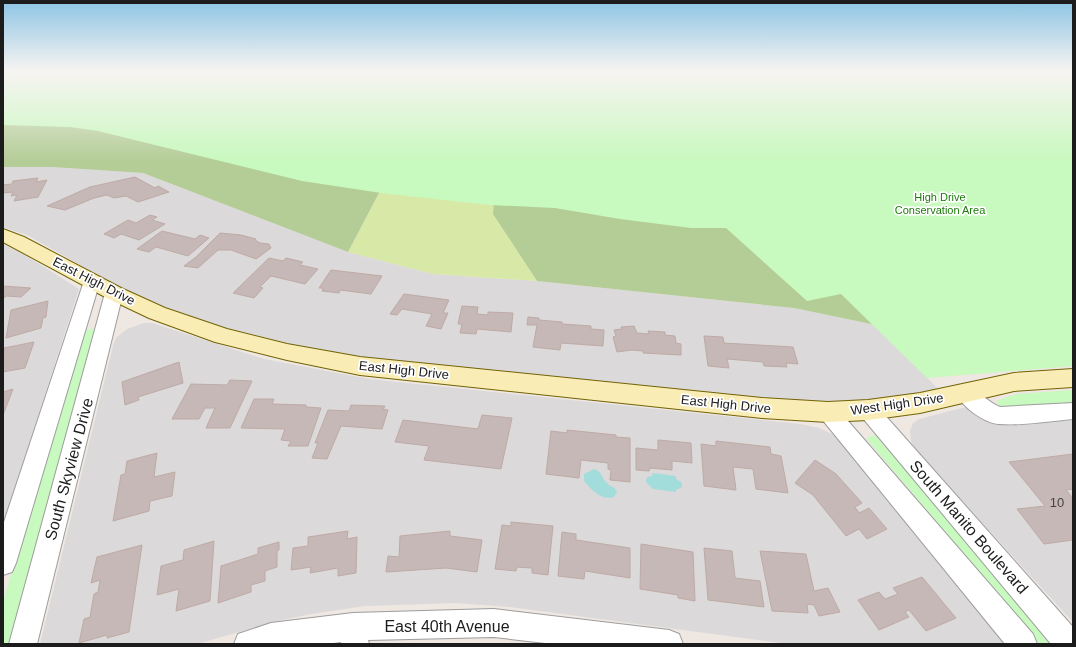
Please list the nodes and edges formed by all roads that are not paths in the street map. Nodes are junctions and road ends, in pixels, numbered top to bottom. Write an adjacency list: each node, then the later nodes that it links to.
1 (3, 235): 2 (main road, East High Drive)
2 (92, 281): 3 (main road, East High Drive); 9 (street)
3 (114, 293): 8 (main road, East High Drive); 11 (street, South Skyview Drive)
4 (1073, 378): 5 (main road, West High Drive)
5 (965, 393): 6 (main road, West High Drive); 7 (street)
6 (868, 410): 8 (main road, West High Drive); 15 (street, South Manito Boulevard)
7 (1073, 411)
8 (828, 412): 14 (street)
9 (3, 563)
10 (354, 636): 12 (street, East 40th Avenue); 13 (street, East 40th Avenue)
11 (23, 644)
12 (248, 644)
13 (669, 644)
14 (1023, 644)
15 (1069, 644)

